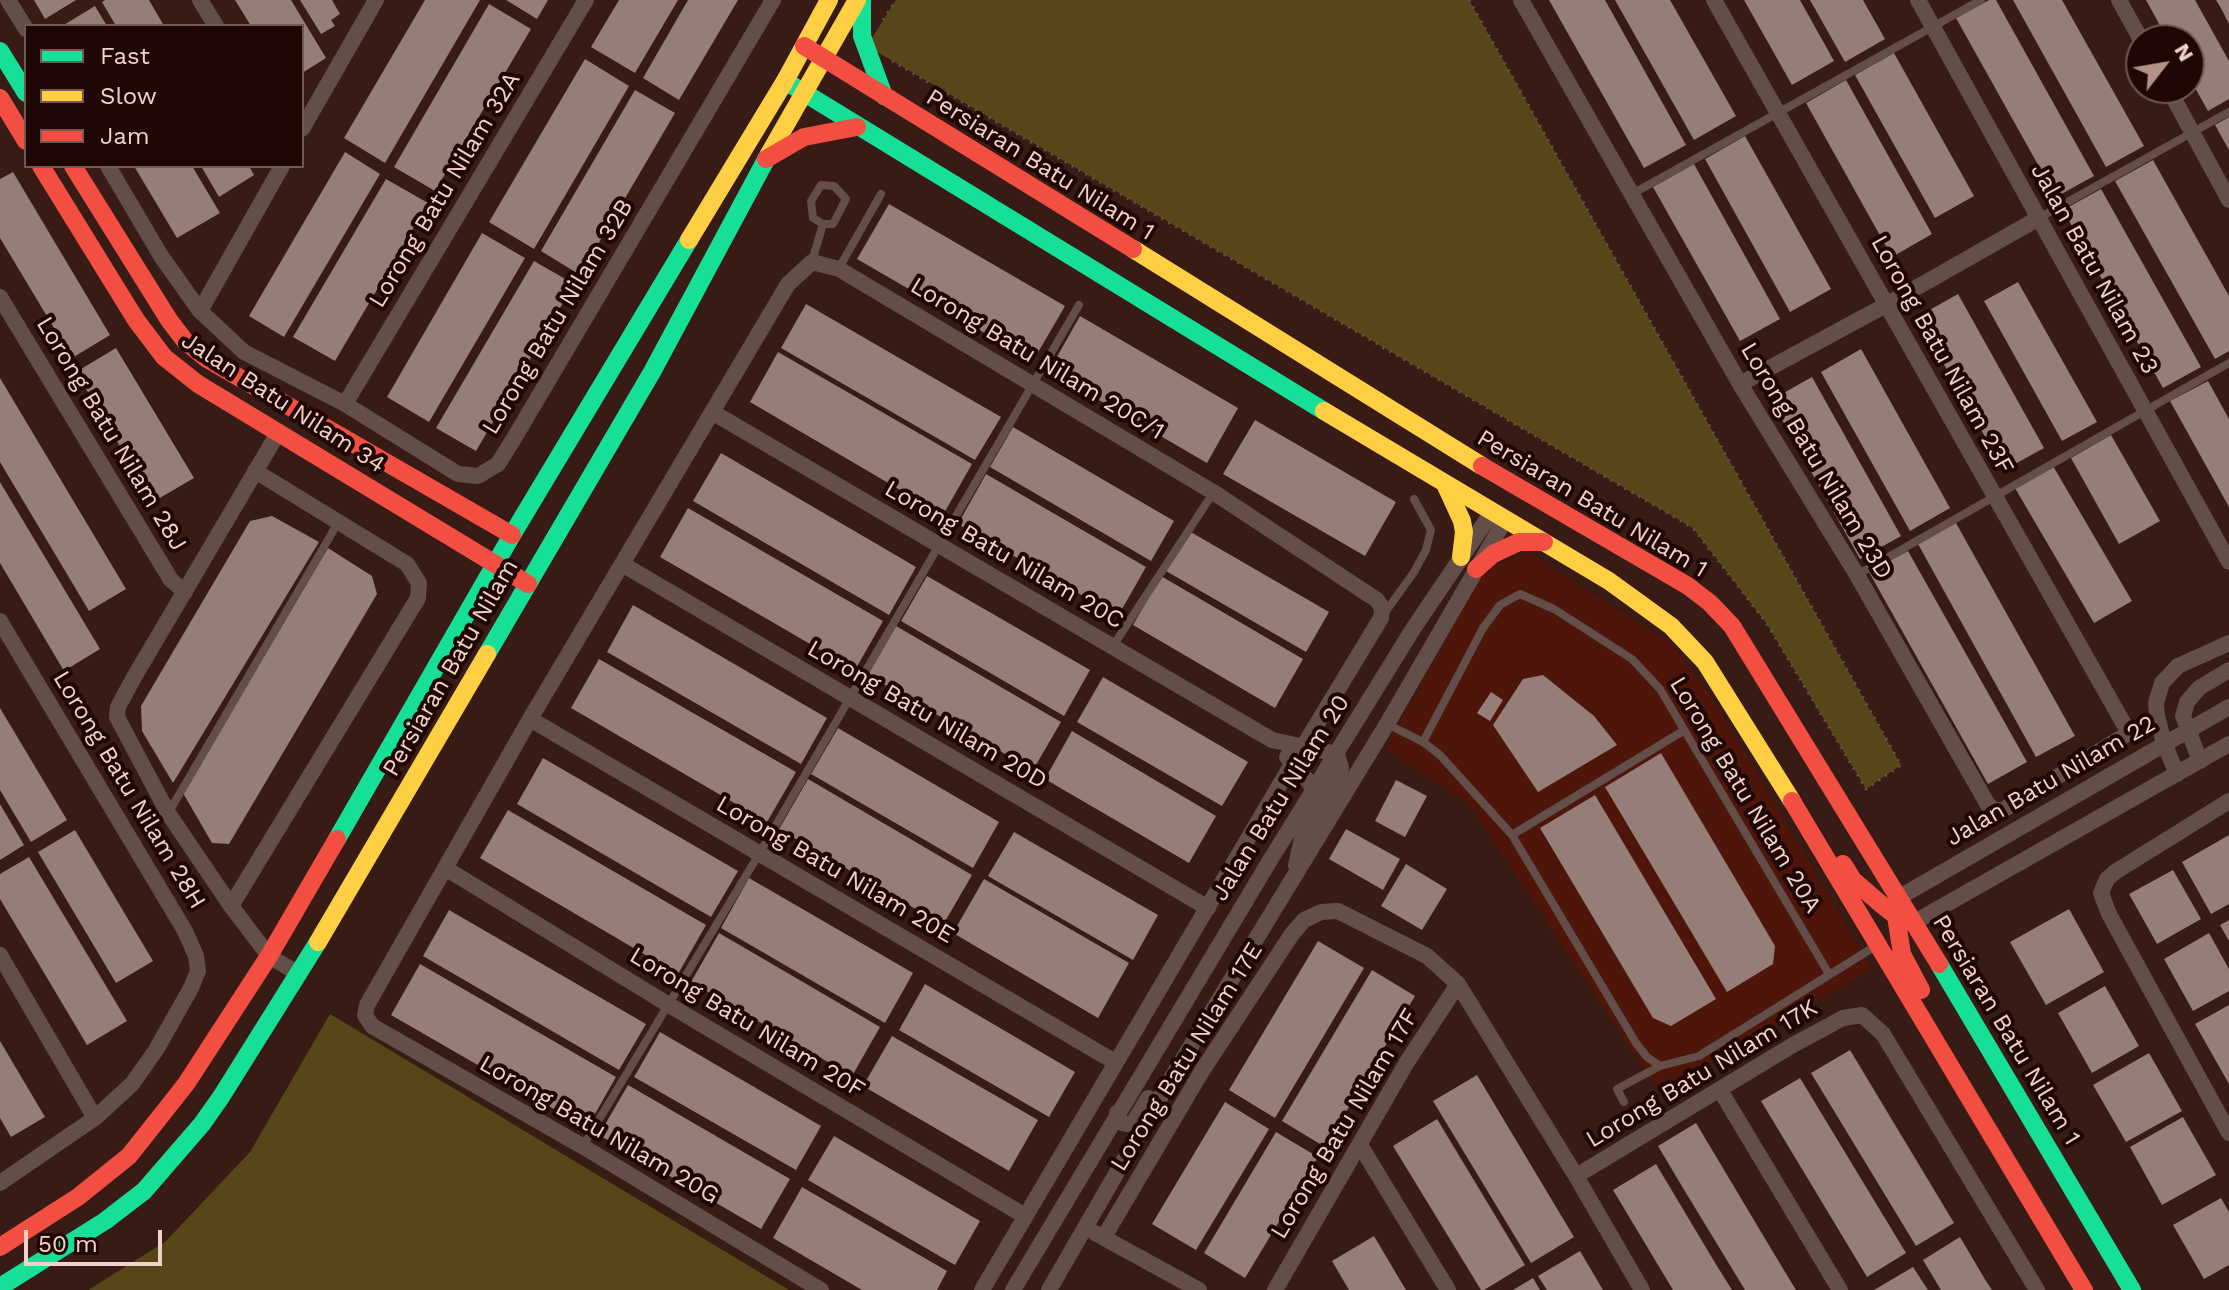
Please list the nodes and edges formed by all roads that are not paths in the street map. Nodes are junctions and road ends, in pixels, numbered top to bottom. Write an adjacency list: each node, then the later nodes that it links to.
1 (8, 0): 15 (street)
2 (200, 0): 13 (street)
3 (376, 0): 30 (street)
4 (586, 0): 54 (street, Lorong Batu Nilam 32A)
5 (773, 0): 54 (street, Lorong Batu Nilam 32B)
6 (829, 0): 17 (main road, Persiaran Batu Nilam)
7 (860, 0): 19 (main road, Persiaran Batu Nilam); 24 (main road)
8 (1521, 0): 40 (street, Lorong Batu Nilam 23D)
9 (1714, 0): 28 (street, Lorong Batu Nilam 23F)
10 (1918, 0): 16 (street, Jalan Batu Nilam 23)
11 (1981, 0): 16 (lane)
12 (2119, 0): 14 (street)
13 (215, 24)
14 (2132, 24)
15 (24, 26)
16 (1933, 27): 28 (lane); 42 (street, Jalan Batu Nilam 23)
17 (804, 46): 19 (main road, Persiaran Batu Nilam 1); 21 (main road, Persiaran Batu Nilam)
18 (0, 51): 20 (main road)
19 (824, 56): 23 (main road, Persiaran Batu Nilam); 24 (main road, Persiaran Batu Nilam 1)
20 (15, 76): 22 (main road); 29 (main road)
21 (785, 81): 23 (main road); 68 (main road, Persiaran Batu Nilam)
22 (24, 90)
23 (804, 91): 31 (main road); 34 (main road, Persiaran Batu Nilam)
24 (884, 96): 59 (main road, Persiaran Batu Nilam 1)
25 (0, 98): 29 (main road)
26 (2177, 104): 32 (street)
27 (2229, 112): 32 (lane)
28 (1778, 113): 40 (lane); 47 (street, Lorong Batu Nilam 23F)
29 (12, 120): 33 (main road)
30 (304, 126)
31 (857, 127): 34 (main road); 61 (main road)
32 (2192, 132): 41 (street); 42 (lane)
33 (24, 138)
34 (766, 159): 76 (main road, Persiaran Batu Nilam)
35 (42, 168): 58 (main road, Jalan Batu Nilam 34)
36 (74, 168): 53 (main road, Jalan Batu Nilam 34)
37 (109, 168): 49 (street, Lorong Batu Nilam 32B)
38 (281, 168): 49 (street)
39 (881, 194): 45 (lane)
40 (1631, 194): 51 (street, Lorong Batu Nilam 23D)
41 (2229, 200)
42 (2039, 218): 47 (street); 55 (street, Jalan Batu Nilam 23)
43 (823, 224): 43 (lane); 44 (lane)
44 (812, 262): 45 (street, Lorong Batu Nilam 20C/1); 56 (street)
45 (839, 269): 52 (street, Lorong Batu Nilam 20C/1)
46 (1079, 305): 52 (lane)
47 (1886, 305): 51 (street); 63 (street, Lorong Batu Nilam 23F)
48 (3, 307): 77 (street, Lorong Batu Nilam 28J)
49 (200, 311): 54 (street, Lorong Batu Nilam 32B)
50 (2229, 363): 55 (lane)
51 (1740, 384): 75 (street, Lorong Batu Nilam 23D)
52 (1031, 386): 62 (street, Lorong Batu Nilam 20C/1); 70 (lane)
53 (269, 394): 57 (main road, Jalan Batu Nilam 34); 58 (main road)
54 (345, 404)
55 (2145, 411): 63 (lane); 71 (street, Jalan Batu Nilam 23)
56 (712, 412): 70 (street, Lorong Batu Nilam 20C); 73 (street)
57 (316, 420): 58 (main road); 68 (main road, Jalan Batu Nilam 34)
58 (278, 433): 60 (street); 74 (main road, Jalan Batu Nilam 34)
59 (1447, 445): 65 (main road); 67 (main road, Persiaran Batu Nilam 1)
60 (255, 471): 66 (street); 77 (street)
61 (1445, 484): 65 (main road); 72 (main road)
62 (1213, 492): 78 (street, Lorong Batu Nilam 20C/1); 81 (lane)
63 (1995, 497): 75 (lane); 89 (street, Lorong Batu Nilam 23F)
64 (1414, 499): 78 (lane)
65 (1500, 513): 67 (main road); 69 (main road); 72 (street, Jalan Batu Nilam 20)
66 (339, 521): 102 (lane); 107 (street)
67 (1586, 528): 109 (main road, Persiaran Batu Nilam 1)
68 (512, 535): 74 (main road, Persiaran Batu Nilam)
69 (1544, 542): 72 (main road); 95 (main road)
70 (938, 544): 81 (street, Lorong Batu Nilam 20C); 83 (lane)
71 (2229, 562)
72 (1469, 563): 86 (street, Jalan Batu Nilam 20); 96 (street, Jalan Batu Nilam 20)
73 (622, 564): 83 (street, Lorong Batu Nilam 20D); 85 (street)
74 (496, 565): 76 (main road, Jalan Batu Nilam 34); 112 (main road, Persiaran Batu Nilam)
75 (1857, 575): 89 (street, Lorong Batu Nilam 23D)
76 (528, 584): 113 (main road, Persiaran Batu Nilam)
77 (185, 592): 102 (street)
78 (1381, 613): 94 (street)
79 (0, 621): 124 (street, Lorong Batu Nilam 28H)
80 (2229, 643): 92 (street)
81 (1113, 646): 90 (street, Lorong Batu Nilam 20C)
82 (2229, 670): 87 (street)
83 (850, 697): 104 (lane); 108 (street, Lorong Batu Nilam 20D)
84 (2229, 707): 87 (street, Jalan Batu Nilam 22)
85 (530, 719): 104 (street, Lorong Batu Nilam 20E); 105 (street)
86 (1387, 724): 91 (lane); 106 (street, Jalan Batu Nilam 20)
87 (2187, 730): 92 (street, Jalan Batu Nilam 22); 97 (street)
88 (1683, 731): 91 (lane, Lorong Batu Nilam 20A); 103 (lane); 114 (lane, Lorong Batu Nilam 20A)
89 (2129, 733)
90 (1272, 740): 94 (street); 98 (street)
91 (1423, 742): 103 (lane)
92 (2164, 743): 99 (street); 109 (street, Jalan Batu Nilam 22)
93 (2229, 744): 97 (street)
94 (1303, 747): 96 (street)
95 (1764, 752): 109 (main road); 110 (main road)
96 (1337, 754): 100 (street, Jalan Batu Nilam 20); 106 (street)
97 (2200, 761): 99 (street)
98 (1292, 764): 100 (street); 108 (street)
99 (2177, 774): 109 (street)
100 (1315, 789): 123 (street, Jalan Batu Nilam 20)
101 (2229, 801): 125 (street)
102 (168, 813): 107 (street)
103 (1512, 835): 118 (lane)
104 (759, 854): 116 (lane); 117 (street, Lorong Batu Nilam 20E)
105 (445, 868): 116 (street, Lorong Batu Nilam 20F); 127 (street, Lorong Batu Nilam 20G)
106 (1297, 871): 119 (street, Jalan Batu Nilam 20)
107 (231, 906): 112 (street)
108 (1208, 908): 117 (street)
109 (1903, 912): 122 (main road); 146 (main road, Persiaran Batu Nilam 1)
110 (1877, 946): 114 (lane); 122 (main road)
111 (0, 955): 124 (street)
112 (269, 956): 113 (street); 133 (main road, Persiaran Batu Nilam)
113 (299, 974): 134 (main road, Persiaran Batu Nilam)
114 (1829, 974): 118 (lane)
115 (1458, 984): 126 (street, Lorong Batu Nilam 17F); 128 (street); 132 (street, Lorong Batu Nilam 17E)
116 (669, 1005): 127 (lane); 130 (street, Lorong Batu Nilam 20F)
117 (1115, 1062): 130 (street)
118 (1660, 1066): 121 (lane)
119 (1172, 1077): 123 (street, Jalan Batu Nilam 20); 131 (street, Jalan Batu Nilam 20)
120 (1720, 1090): 128 (street, Lorong Batu Nilam 17K); 143 (street); 144 (street, Lorong Batu Nilam 17K)
121 (1624, 1102)
122 (1973, 1108): 145 (main road)
123 (1117, 1113): 137 (street, Jalan Batu Nilam 20)
124 (95, 1118): 129 (street)
125 (2229, 1133)
126 (1360, 1145): 140 (street, Lorong Batu Nilam 17F); 141 (street)
127 (582, 1146): 135 (street, Lorong Batu Nilam 20G)
128 (1576, 1176): 142 (street)
129 (0, 1183)
130 (1025, 1216): 136 (street)
131 (1086, 1230): 132 (street); 138 (street, Jalan Batu Nilam 20)
132 (1104, 1237): 139 (street)
133 (0, 1247)
134 (3, 1285)
135 (821, 1290)
136 (982, 1290)
137 (1013, 1290)
138 (1049, 1290)
139 (1199, 1290)
140 (1275, 1290)
141 (1448, 1290)
142 (1642, 1290)
143 (1840, 1290)
144 (2037, 1290)
145 (2084, 1290)
146 (2132, 1290)

